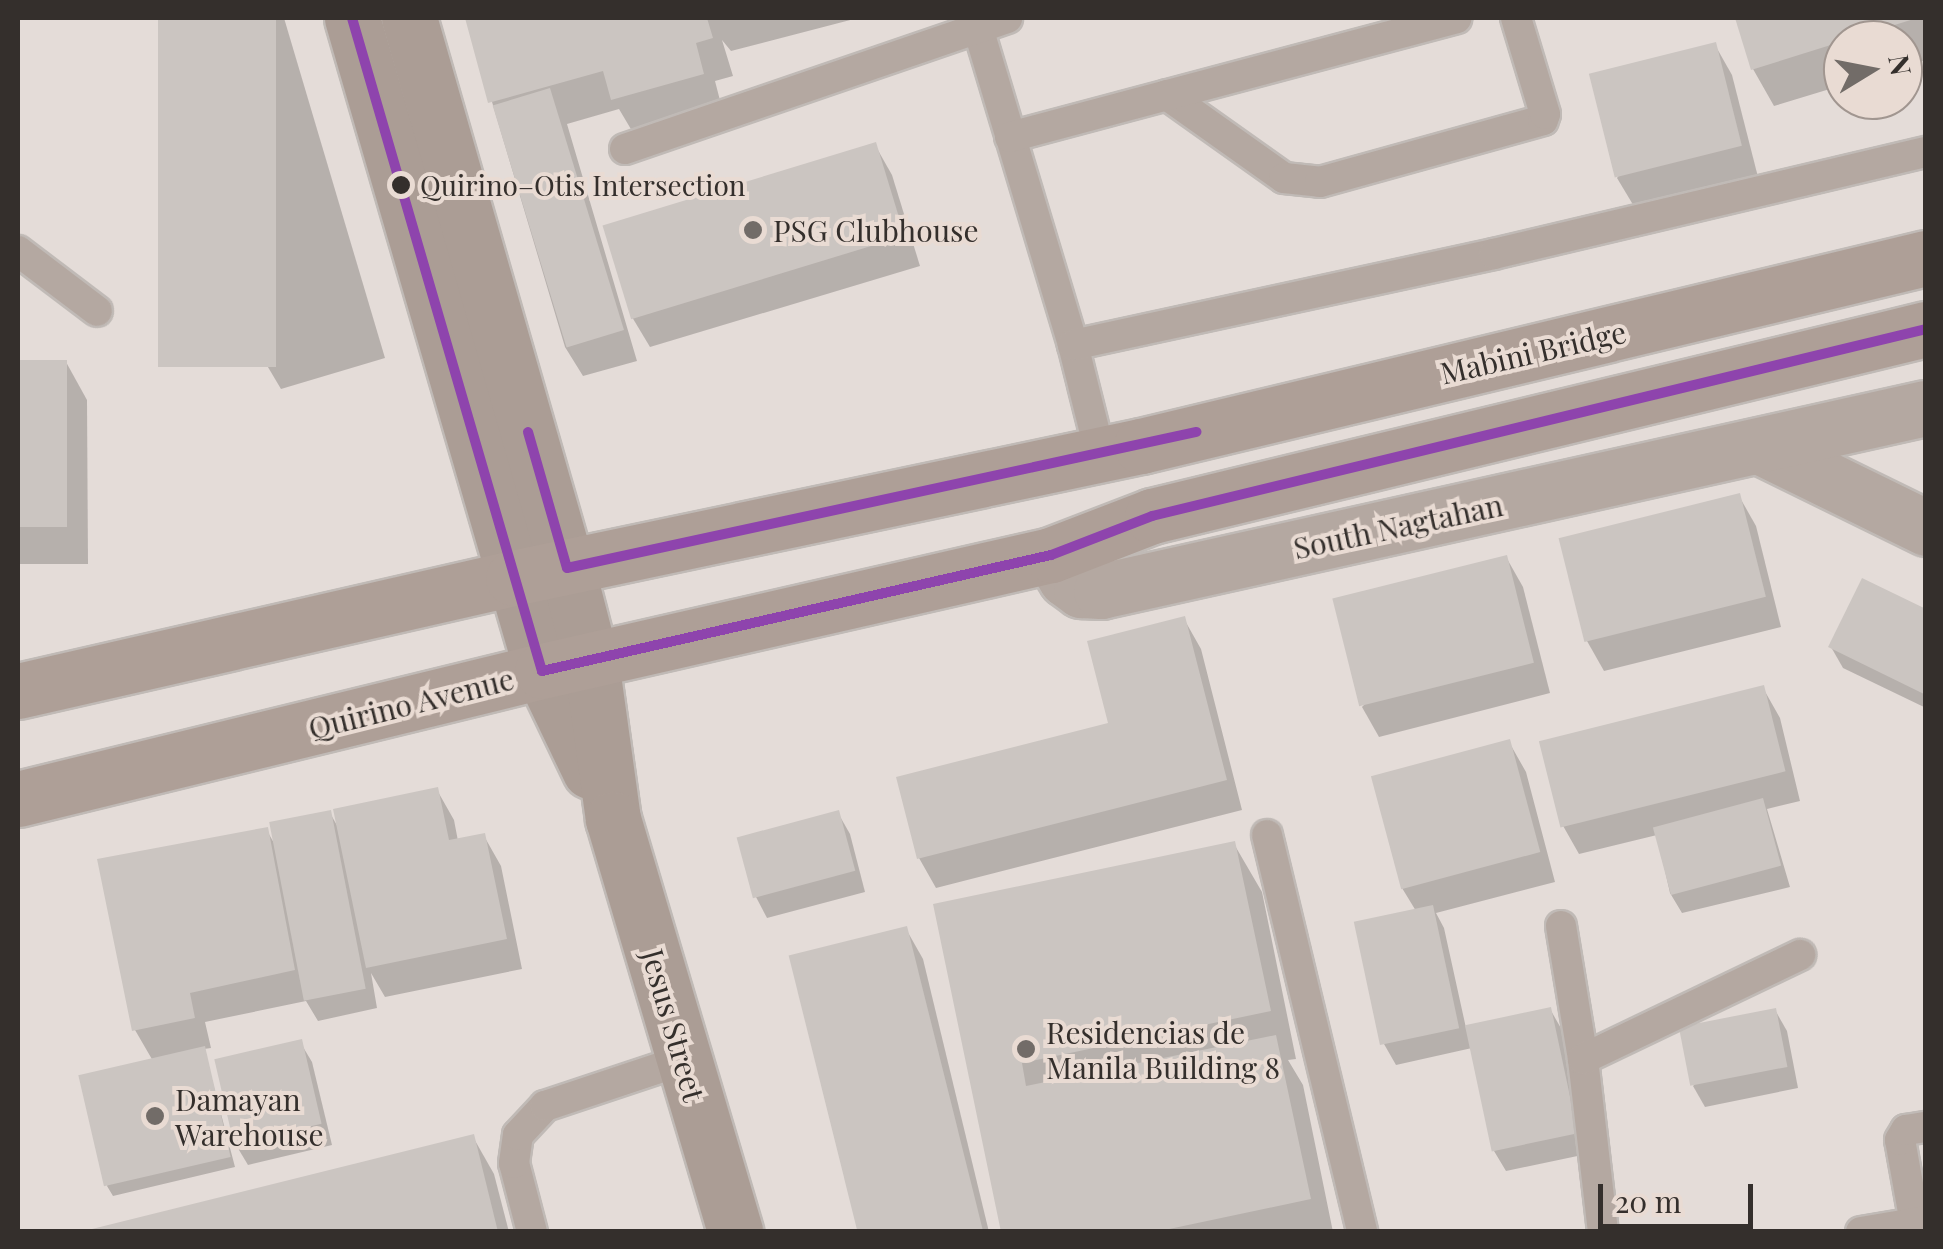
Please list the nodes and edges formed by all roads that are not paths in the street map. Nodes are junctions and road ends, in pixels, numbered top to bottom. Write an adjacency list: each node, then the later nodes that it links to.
1 (352, 18): 21 (main road)
2 (409, 18): 20 (main road)
3 (1456, 18): 6 (lane)
4 (1516, 18): 6 (lane)
5 (987, 20): 7 (lane); 8 (lane)
6 (1167, 96): 7 (lane)
7 (1010, 137): 14 (lane)
8 (626, 149)
9 (1926, 152): 14 (lane)
10 (18, 251): 12 (lane)
11 (1926, 258): 17 (main road, Mabini Bridge)
12 (97, 311)
13 (1926, 328): 19 (main road, Quirino Avenue)
14 (1073, 345): 17 (lane)
15 (1926, 408): 16 (street, South Nagtahan)
16 (1760, 447): 18 (street); 19 (street, South Nagtahan)
17 (1121, 449): 20 (main road)
18 (1926, 528)
19 (1051, 556): 22 (main road, Quirino Avenue)
20 (567, 568): 21 (main road); 22 (main road)
21 (512, 578): 22 (main road); 23 (main road)
22 (567, 666): 24 (main road, Quirino Avenue); 29 (main road, Jesus Street)
23 (18, 691)
24 (18, 799)
25 (1267, 835): 34 (lane)
26 (1561, 926): 28 (lane)
27 (1800, 955): 28 (lane)
28 (1583, 1059): 35 (lane)
29 (684, 1060): 32 (lane); 33 (main road, Jesus Street)
30 (1926, 1127): 31 (lane)
31 (1920, 1222): 36 (lane)
32 (532, 1232)
33 (734, 1232)
34 (1362, 1232)
35 (1604, 1232)
36 (1861, 1232)

